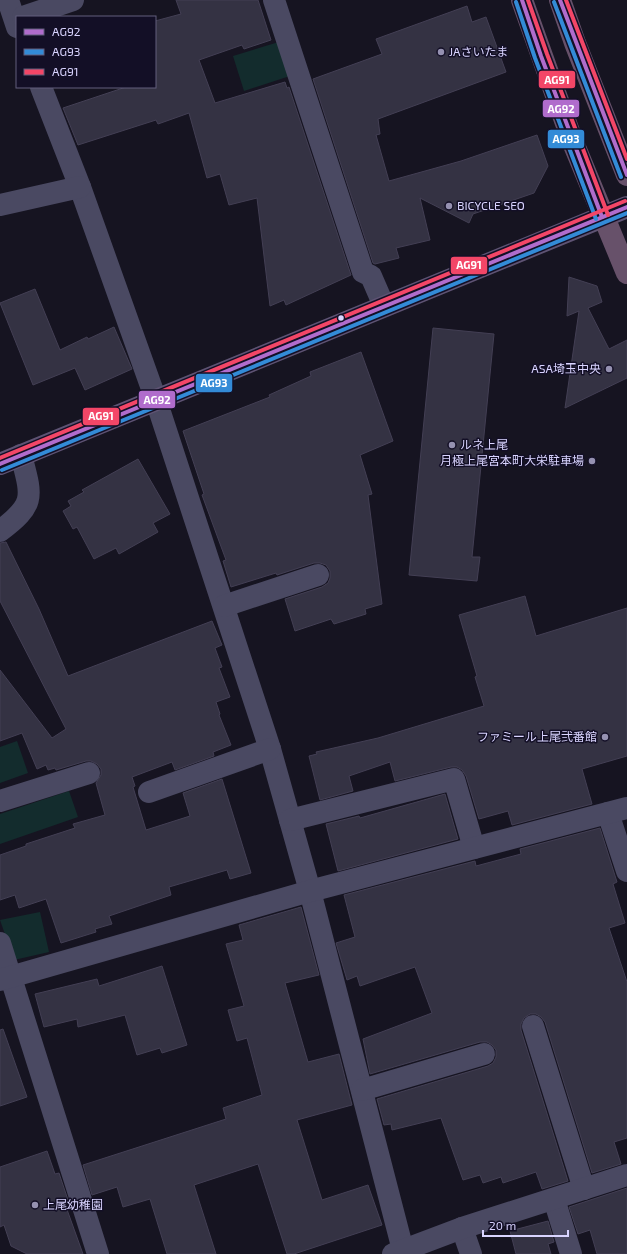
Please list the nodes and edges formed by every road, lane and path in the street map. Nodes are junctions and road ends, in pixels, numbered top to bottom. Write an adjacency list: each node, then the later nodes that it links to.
1 (73, 0): 5 (street)
2 (274, 0): 13 (street)
3 (522, 0): 11 (highway)
4 (560, 0): 7 (highway)
5 (20, 16)
6 (41, 88): 8 (street)
7 (627, 175)
8 (80, 187): 9 (street); 14 (street)
9 (0, 205)
10 (627, 207): 11 (main road)
11 (602, 217): 12 (highway); 13 (main road)
12 (627, 273)
13 (384, 306): 14 (main road)
14 (156, 400): 15 (main road); 19 (street)
15 (21, 455): 16 (main road); 17 (street)
16 (0, 464)
17 (0, 531)
18 (318, 576): 19 (street)
19 (224, 606): 20 (street)
20 (270, 749): 22 (street); 25 (street)
21 (89, 773): 23 (street)
22 (149, 792)
23 (0, 801)
24 (618, 810): 26 (street); 27 (street)
25 (290, 820): 26 (street); 28 (street)
26 (474, 848): 28 (street)
27 (627, 871)
28 (310, 891): 30 (street); 33 (street)
29 (0, 943): 30 (street)
30 (5, 978): 39 (street)
31 (533, 1026): 35 (street)
32 (484, 1054): 33 (street)
33 (362, 1090): 38 (street)
34 (627, 1175): 35 (street)
35 (584, 1189): 36 (street)
36 (554, 1199): 37 (street); 41 (street)
37 (462, 1228): 38 (street); 40 (street)
38 (400, 1253)
39 (98, 1254)
40 (471, 1254)
41 (571, 1254)

